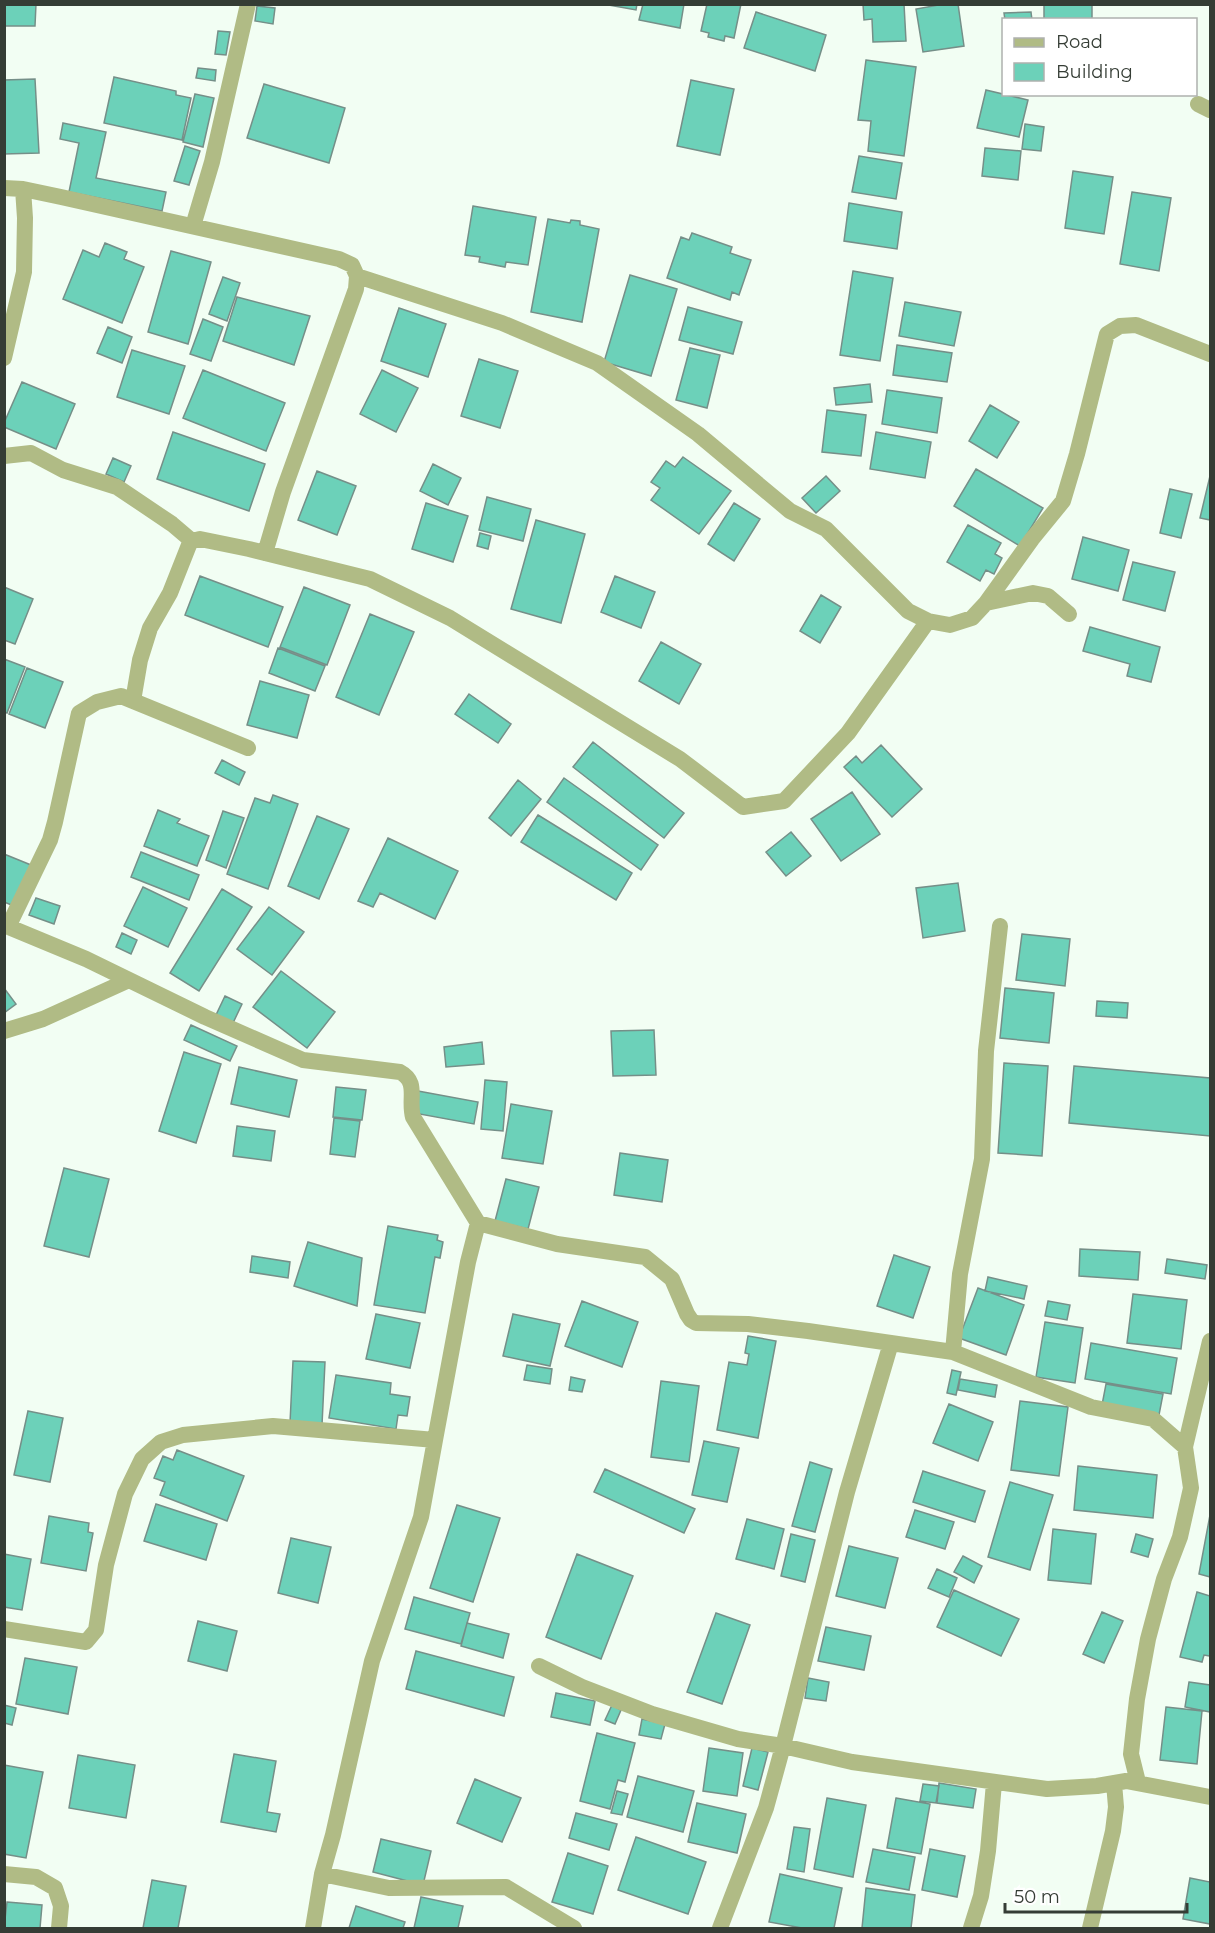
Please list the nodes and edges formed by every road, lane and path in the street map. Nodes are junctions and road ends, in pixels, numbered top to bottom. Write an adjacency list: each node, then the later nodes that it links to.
1 (248, 4): 4 (street)
2 (4, 188): 3 (street)
3 (23, 189): 4 (street); 7 (street)
4 (193, 226): 5 (street)
5 (357, 276): 10 (street); 13 (street)
6 (1210, 354): 11 (street)
7 (4, 358)
8 (4, 456): 9 (street)
9 (192, 541): 10 (street); 14 (street)
10 (265, 553): 13 (street)
11 (986, 603): 12 (street); 13 (street)
12 (1069, 614)
13 (928, 621)
14 (133, 701): 15 (street); 16 (street)
15 (248, 748)
16 (6, 926): 18 (street)
17 (1000, 926): 23 (street)
18 (129, 980): 19 (street); 20 (street)
19 (4, 1031)
20 (478, 1223): 22 (street); 24 (street)
21 (1210, 1341): 25 (street)
22 (891, 1342): 23 (street); 28 (street)
23 (953, 1352): 25 (street)
24 (435, 1440): 26 (street); 34 (street)
25 (1185, 1447): 29 (street)
26 (4, 1629)
27 (539, 1666): 28 (street)
28 (783, 1746): 30 (street); 38 (street)
29 (1138, 1782): 31 (street); 32 (street)
30 (994, 1783): 31 (street); 39 (street)
31 (1114, 1783): 40 (street)
32 (1210, 1797)
33 (4, 1874): 35 (street)
34 (322, 1874): 36 (street); 37 (street)
35 (60, 1929)
36 (313, 1929)
37 (574, 1929)
38 (720, 1929)
39 (971, 1929)
40 (1090, 1929)

